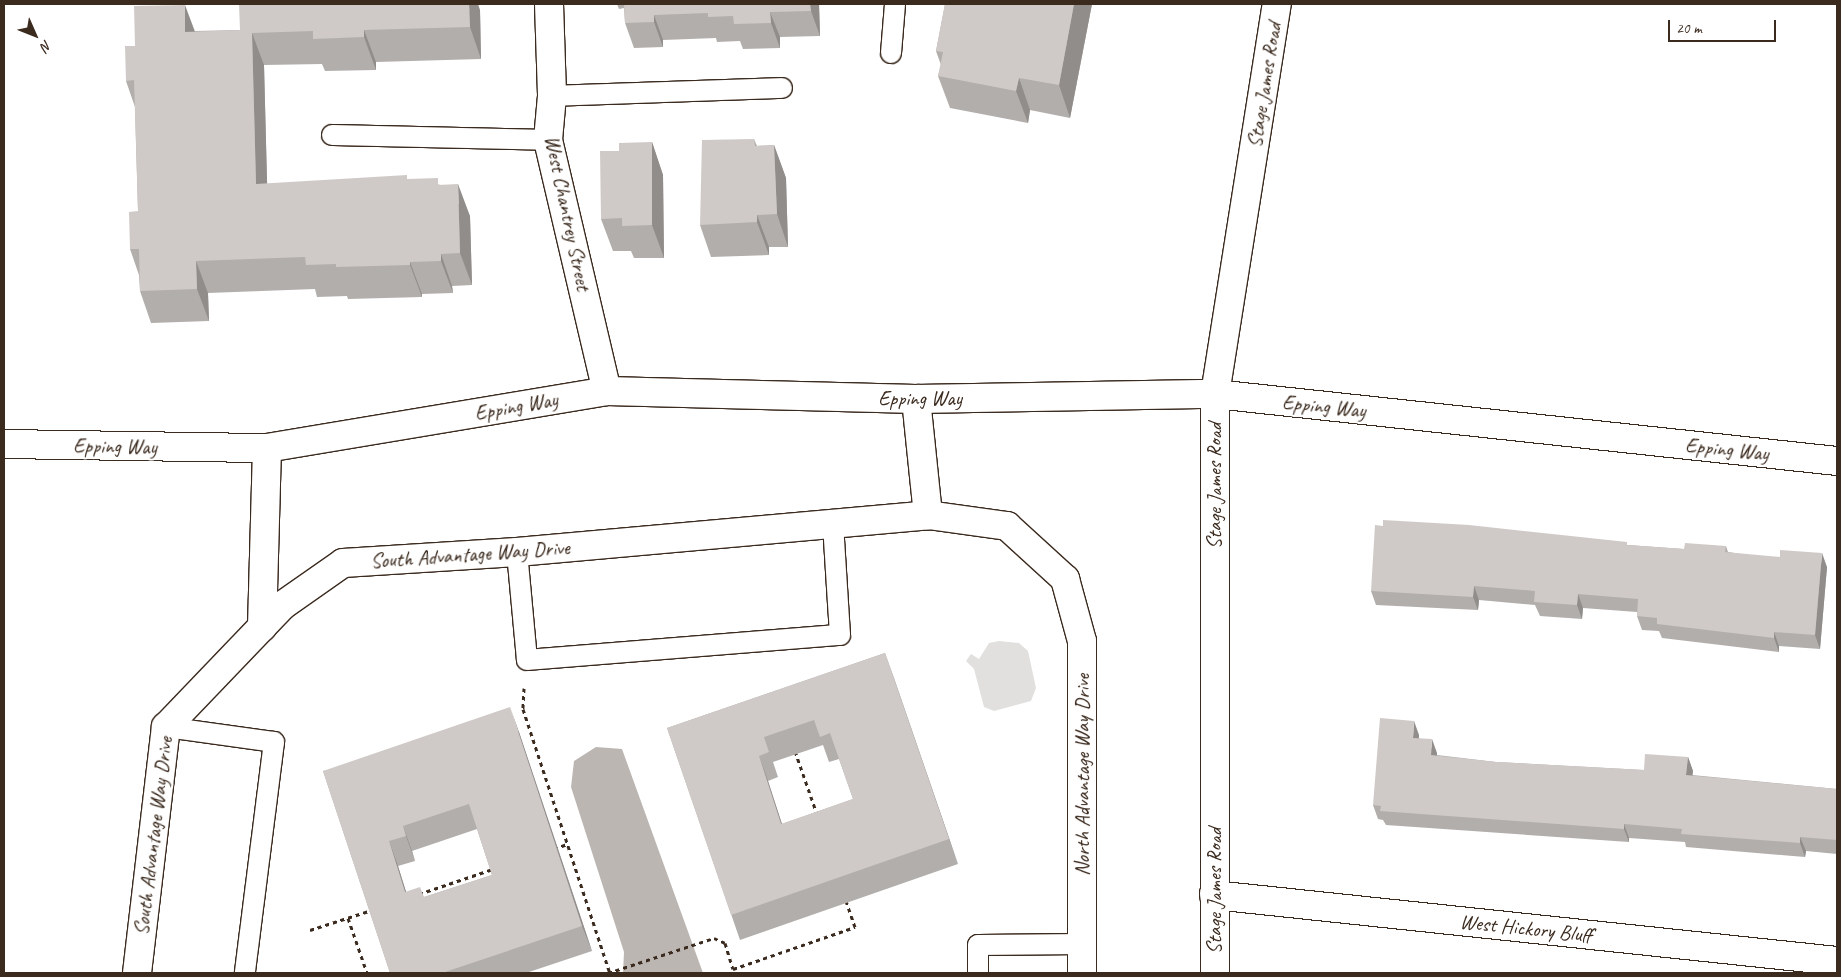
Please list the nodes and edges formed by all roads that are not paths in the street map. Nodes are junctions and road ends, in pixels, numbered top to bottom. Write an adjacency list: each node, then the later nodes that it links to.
1 (549, 4): 6 (street, West Chantrey Street)
2 (896, 4): 4 (lane)
3 (1278, 4): 10 (street, Stage James Road)
4 (891, 53)
5 (782, 88): 6 (lane)
6 (552, 96): 8 (street, West Chantrey Street)
7 (332, 135): 8 (lane)
8 (548, 140): 9 (street, West Chantrey Street)
9 (607, 390): 11 (street, Epping Way); 13 (street, Epping Way)
10 (1214, 394): 11 (street, Epping Way); 14 (street, Epping Way); 21 (street, Stage James Road)
11 (916, 399): 15 (street)
12 (4, 444): 13 (street, Epping Way)
13 (267, 448): 19 (street)
14 (1837, 461)
15 (928, 515): 16 (street, South Advantage Way Drive); 18 (street, South Advantage Way Drive)
16 (833, 523): 17 (street, South Advantage Way Drive); 17 (lane)
17 (517, 552): 19 (street, South Advantage Way Drive)
18 (1066, 579): 22 (street, North Advantage Way Drive)
19 (262, 626): 20 (street, South Advantage Way Drive)
20 (166, 727): 24 (street, South Advantage Way Drive); 25 (lane)
21 (1214, 895): 23 (street, West Hickory Bluff); 28 (street, Stage James Road)
22 (1082, 944): 26 (lane); 27 (street, North Advantage Way Drive)
23 (1837, 961)
24 (137, 973)
25 (245, 973)
26 (978, 973)
27 (1082, 973)
28 (1215, 973)

